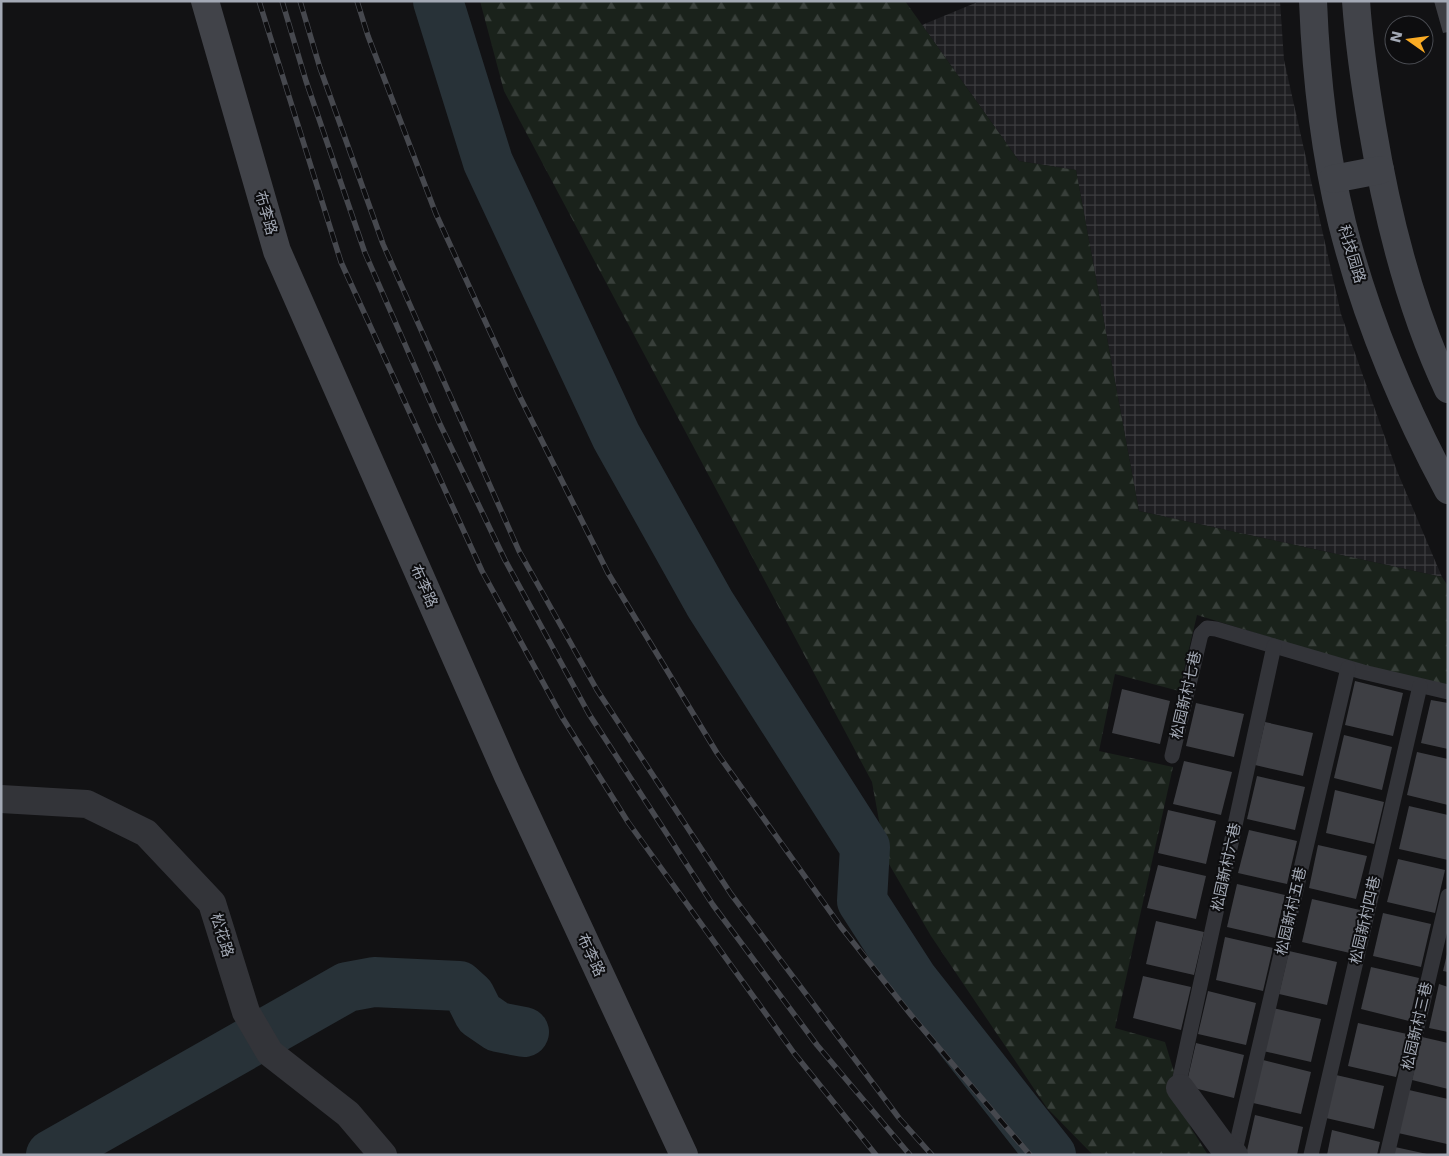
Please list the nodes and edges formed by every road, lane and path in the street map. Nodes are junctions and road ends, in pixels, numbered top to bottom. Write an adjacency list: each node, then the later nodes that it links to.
1 (205, 1): 17 (main road, 布李路)
2 (1313, 1): 5 (main road, 科技园路)
3 (1356, 1): 4 (main road)
4 (1380, 170): 5 (main road); 6 (main road)
5 (1333, 180): 7 (main road, 科技园路)
6 (1448, 389)
7 (1448, 490)
8 (1274, 646): 9 (lane); 12 (lane, 松园新村七巷); 15 (lane, 松园新村六巷)
9 (1348, 668): 10 (lane); 18 (lane, 松园新村五巷)
10 (1420, 686): 11 (lane); 19 (lane, 松园新村四巷)
11 (1448, 692)
12 (1172, 756)
13 (1, 799): 16 (street, 松花路)
14 (1448, 896): 20 (lane, 松园新村三巷)
15 (1180, 1088): 18 (street)
16 (383, 1155)
17 (684, 1155)
18 (1234, 1155)
19 (1311, 1155)
20 (1387, 1155)

